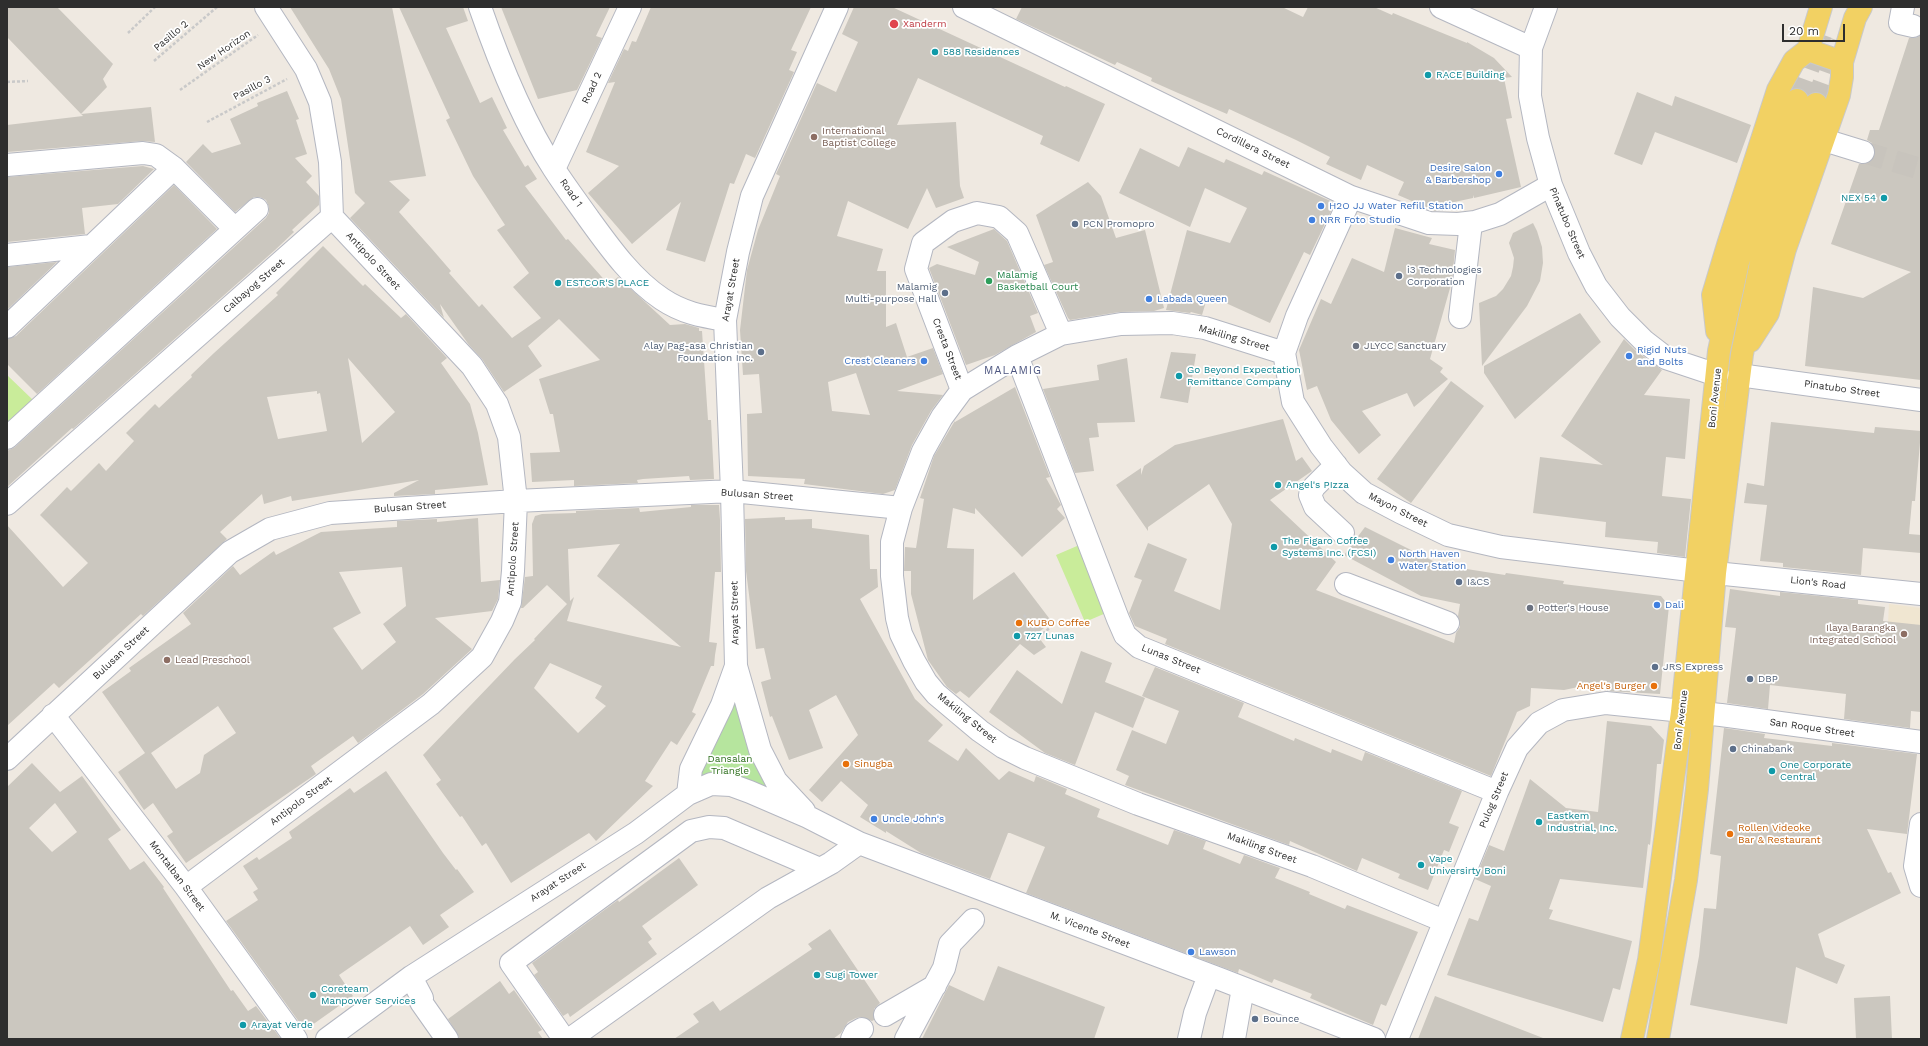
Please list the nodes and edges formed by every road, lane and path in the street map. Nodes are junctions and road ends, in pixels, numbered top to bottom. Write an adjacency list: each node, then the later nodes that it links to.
1 (155, 7): 14 (path)
2 (217, 7): 17 (path, Pasillo 2)
3 (480, 7): 28 (street, Road 1)
4 (630, 7): 28 (street, Road 2)
5 (837, 7): 38 (street, Arayat Street)
6 (964, 7): 30 (street, Cordillera Street)
7 (1441, 7): 15 (street)
8 (1546, 7): 15 (street, Pinatubo Street)
9 (1821, 7): 16 (main road)
10 (1861, 7): 18 (main road, Boni Avenue)
11 (1903, 7): 13 (street)
12 (271, 14): 19 (street); 22 (path, New Horizon)
13 (1912, 26)
14 (128, 32)
15 (1531, 48): 29 (street, Pinatubo Street)
16 (1808, 50): 18 (main road); 41 (main road, Boni Avenue)
17 (154, 61)
18 (1842, 62): 24 (main road, Boni Avenue)
19 (306, 69): 23 (path, Pasillo 3); 32 (street)
20 (28, 81): 21 (path)
21 (7, 82)
22 (180, 90)
23 (207, 122)
24 (1824, 140): 25 (street); 44 (main road, Boni Avenue)
25 (1863, 152)
26 (7, 165): 27 (street)
27 (174, 168): 34 (street); 35 (street)
28 (554, 169): 38 (street, Road 1)
29 (1551, 185): 33 (street, Cordillera Street); 45 (street, Pinatubo Street)
30 (1351, 197): 33 (street, Cordillera Street); 42 (street, Mayon Street)
31 (257, 209): 34 (street)
32 (332, 217): 51 (street, Antipolo Street); 52 (street, Calbayog Street)
33 (1471, 223): 37 (street)
34 (235, 229): 48 (street)
35 (91, 246): 36 (street); 39 (street)
36 (7, 255)
37 (1460, 318)
38 (725, 320): 50 (street, Arayat Street)
39 (7, 327)
40 (1061, 334): 42 (street, Makiling Street); 43 (street, Makiling Street); 46 (street, Cresta Street)
41 (1719, 350): 44 (main road, Boni Avenue); 45 (main road, Boni Avenue)
42 (1284, 353): 49 (street, Mayon Street)
43 (1017, 356): 46 (street, Makiling Street); 66 (street, Lunas Street)
44 (1741, 364): 47 (street, Pinatubo Street); 55 (main road, Boni Avenue)
45 (1718, 375): 55 (main road, Boni Avenue)
46 (962, 390): 53 (street, Makiling Street)
47 (1921, 400)
48 (7, 438)
49 (1336, 465): 54 (street); 55 (street, Mayon Street)
50 (732, 491): 51 (street, Bulusan Street); 53 (street, Bulusan Street); 61 (street, Arayat Street)
51 (516, 501): 63 (street, Bulusan Street); 73 (street, Antipolo Street)
52 (7, 504)
53 (901, 508): 75 (street, Makiling Street)
54 (1342, 533)
55 (1706, 572): 57 (street, Lion's Road); 62 (main road, Boni Avenue)
56 (1346, 584): 59 (street)
57 (1921, 594)
58 (1024, 615): 60 (path)
59 (1448, 622)
60 (1053, 625)
61 (736, 666): 67 (street, Arayat Street); 68 (street, M. Vicente Street)
62 (1693, 712): 64 (street, San Roque Street); 66 (street, Pulog Street); 92 (main road, Boni Avenue); 93 (main road, Boni Avenue)
63 (53, 715): 65 (street, Bulusan Street); 73 (street, Montalban Street)
64 (1921, 742)
65 (7, 759)
66 (1497, 792): 75 (street, Pulog Street)
67 (688, 794): 68 (street, M. Vicente Street); 76 (street, Arayat Street)
68 (808, 817): 70 (street, M. Vicente Street)
69 (1921, 824): 72 (street)
70 (859, 843): 71 (street); 74 (street, M. Vicente Street)
71 (820, 869): 84 (street); 85 (street)
72 (1921, 886)
73 (186, 887): 81 (street, Montalban Street)
74 (987, 891): 77 (street); 78 (street, M. Vicente Street)
75 (1444, 921): 91 (street, Pulog Street)
76 (411, 977): 82 (street, Arayat Street); 83 (street)
77 (939, 977): 80 (street); 86 (street)
78 (1214, 977): 79 (street, M. Vicente Street); 87 (street); 88 (street)
79 (1243, 988): 89 (street); 90 (street, M. Vicente Street)
80 (885, 1015)
81 (296, 1039)
82 (328, 1039)
83 (447, 1039)
84 (564, 1039)
85 (570, 1039)
86 (906, 1039)
87 (1189, 1039)
88 (1202, 1039)
89 (1234, 1039)
90 (1374, 1039)
91 (1397, 1039)
92 (1632, 1039)
93 (1658, 1039)

